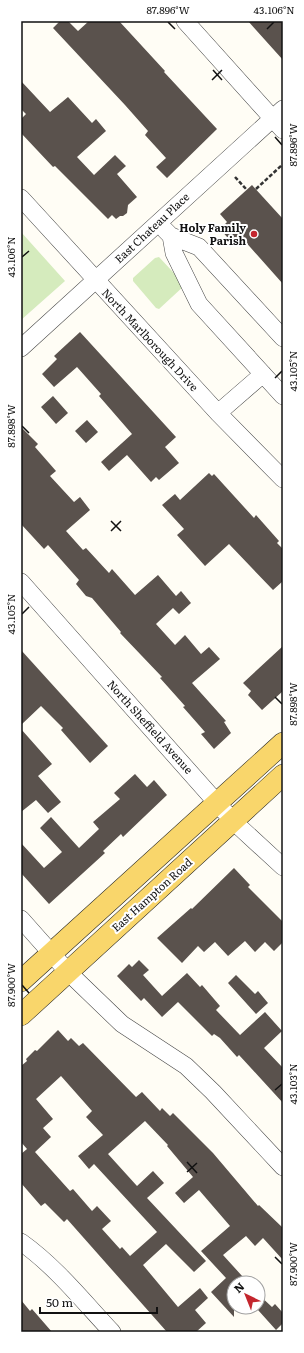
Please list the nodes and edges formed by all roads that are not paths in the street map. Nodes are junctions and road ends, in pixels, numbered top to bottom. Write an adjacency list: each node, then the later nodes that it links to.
1 (185, 21): 2 (street)
2 (279, 119): 4 (street, East Chateau Place)
3 (21, 198): 6 (street, North Marlborough Drive)
4 (158, 222): 5 (street); 6 (street, East Chateau Place)
5 (171, 236): 7 (street); 9 (street)
6 (96, 281): 8 (street, East Chateau Place); 11 (street, North Marlborough Drive)
7 (283, 338)
8 (21, 348)
9 (263, 374): 10 (street); 11 (street)
10 (283, 396)
11 (218, 413): 12 (street, North Marlborough Drive)
12 (283, 479)
13 (21, 582): 16 (street, North Sheffield Avenue)
14 (283, 743): 16 (main road)
15 (283, 775): 17 (main road, East Hampton Road)
16 (217, 802): 17 (street, North Sheffield Avenue); 20 (main road)
17 (233, 821): 18 (street, North Sheffield Avenue); 21 (main road, East Hampton Road)
18 (283, 866)
19 (21, 919): 20 (street)
20 (52, 954): 21 (street); 22 (main road)
21 (68, 972): 23 (main road, East Hampton Road); 24 (street)
22 (21, 981)
23 (21, 1015)
24 (283, 1167)
25 (21, 1242): 26 (street)
26 (112, 1332)

